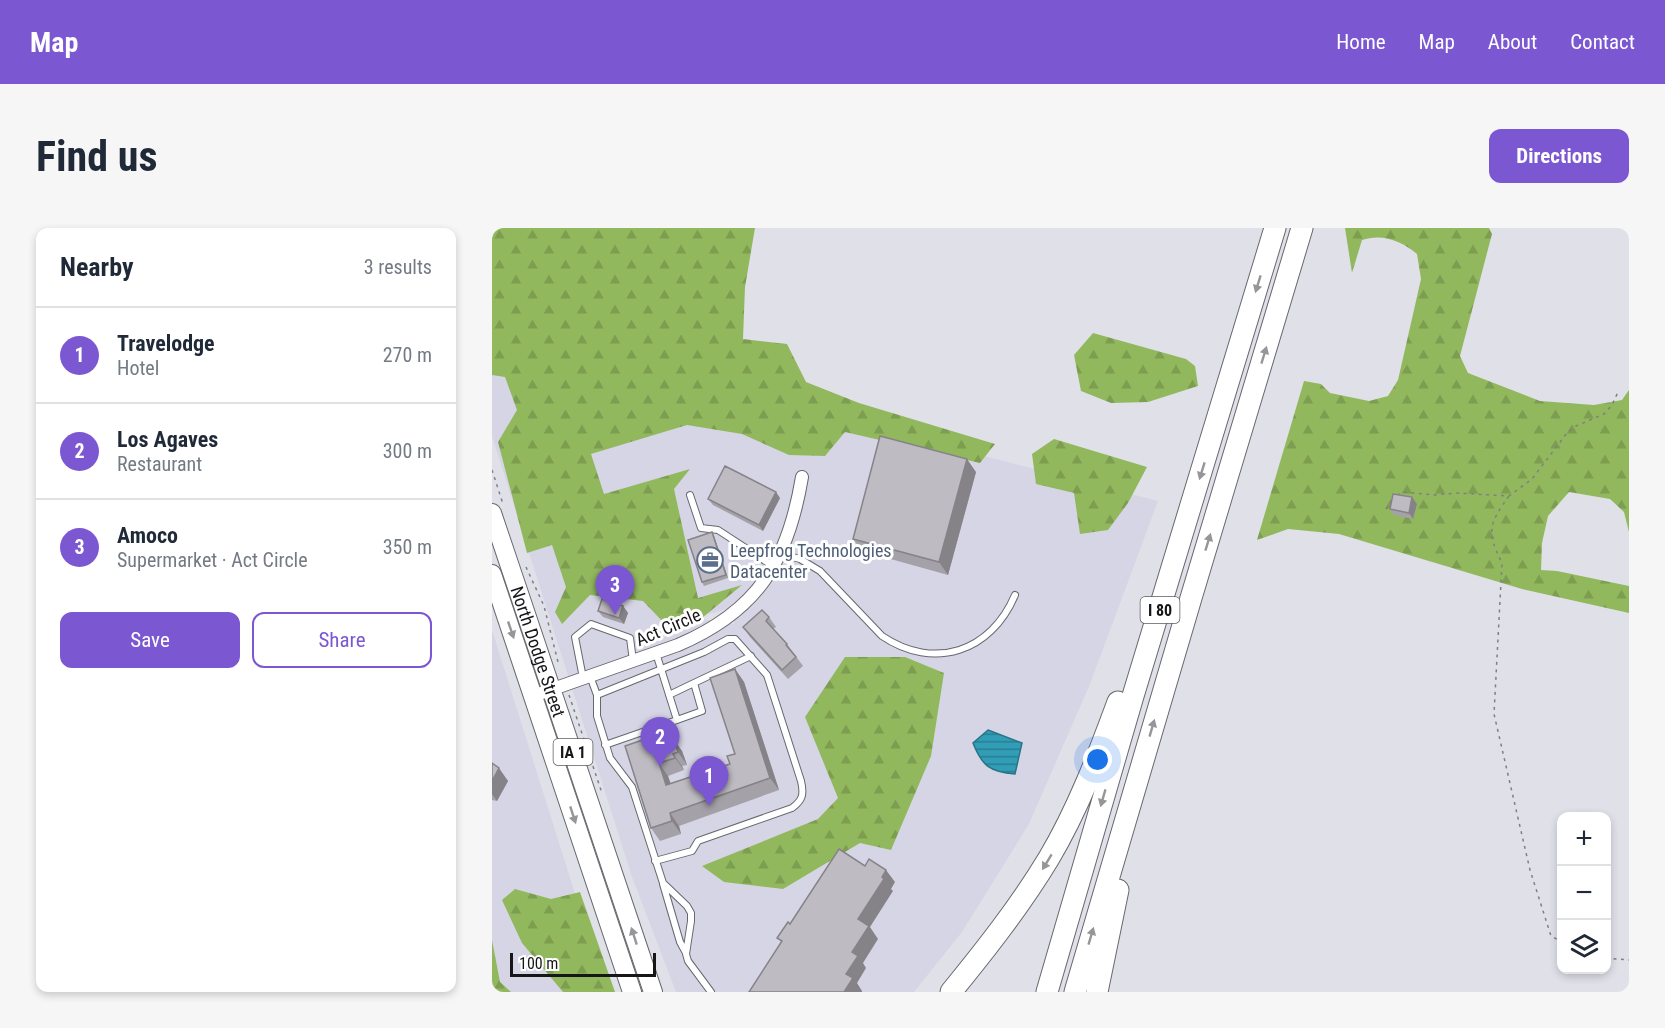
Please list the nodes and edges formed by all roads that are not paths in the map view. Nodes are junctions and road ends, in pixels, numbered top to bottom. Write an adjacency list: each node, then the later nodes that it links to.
1 (1275, 228): 10 (highway, I 80, one-way to 10)
2 (1302, 228): 23 (highway, I 80, one-way to 2)
3 (802, 477): 6 (street, Act Circle)
4 (690, 495): 7 (lane)
5 (492, 513): 17 (main road, North Dodge Street / IA 1)
6 (781, 554): 7 (street, Act Circle); 9 (lane)
7 (774, 566): 11 (street, Act Circle)
8 (492, 574): 20 (main road, North Dodge Street / IA 1, one-way to 20)
9 (1015, 596)
10 (1152, 638): 30 (highway, one-way to 30); 31 (highway, I 80, one-way to 31)
11 (656, 653): 13 (street, Act Circle); 14 (lane)
12 (751, 656): 14 (lane); 16 (lane); 24 (lane)
13 (633, 661): 15 (street, Act Circle); 15 (lane)
14 (662, 670): 18 (lane); 19 (lane)
15 (587, 678): 17 (street, Act Circle); 18 (lane)
16 (694, 683): 19 (lane); 21 (lane)
17 (552, 690): 20 (street, Act Circle); 28 (main road, North Dodge Street / IA 1, one-way to 17)
18 (597, 694): 22 (lane)
19 (669, 695): 21 (lane)
20 (533, 696): 27 (main road, North Dodge Street / IA 1, one-way to 27)
21 (677, 720): 22 (lane)
22 (605, 745): 24 (lane)
23 (1137, 778): 32 (highway, I 80, one-way to 23); 33 (highway)
24 (655, 861): 25 (lane)
25 (663, 883): 26 (lane); 26 (lane)
26 (686, 954): 29 (lane)
27 (632, 992)
28 (653, 992)
29 (711, 992)
30 (951, 992)
31 (1047, 992)
32 (1075, 992)
33 (1098, 992)

